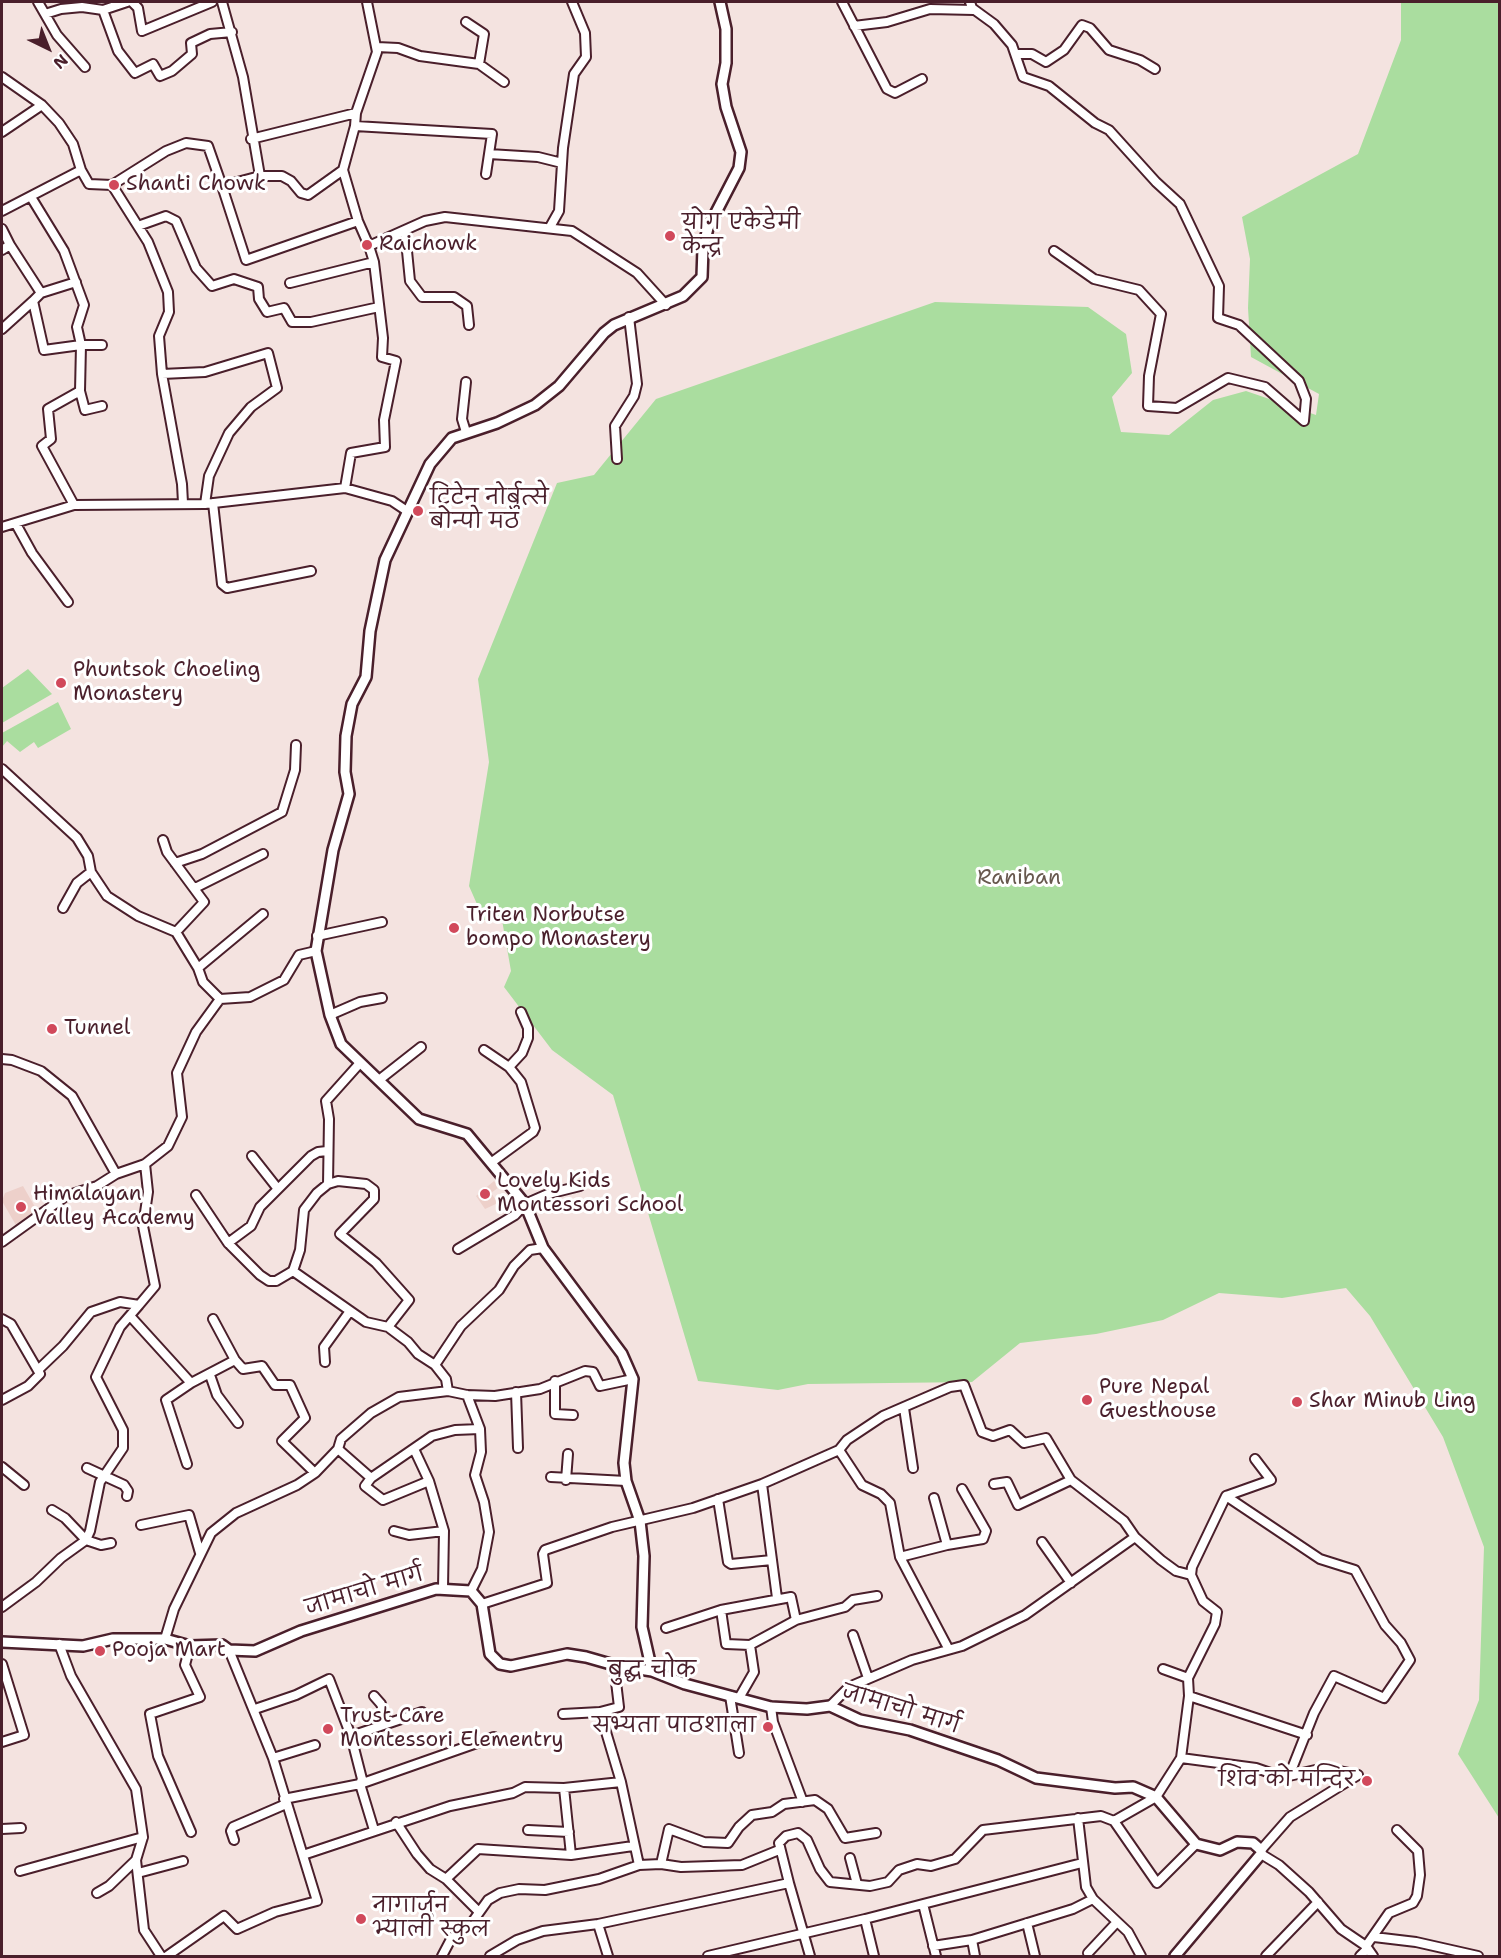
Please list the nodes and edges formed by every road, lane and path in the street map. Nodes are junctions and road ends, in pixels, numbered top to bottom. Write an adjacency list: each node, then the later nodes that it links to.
1 (38, 2): 13 (street)
2 (127, 2): 11 (street)
3 (132, 2): 4 (street)
4 (212, 2)
5 (222, 2): 16 (street)
6 (367, 2): 17 (street)
7 (572, 2): 31 (street)
8 (720, 2): 54 (street)
9 (842, 2): 15 (street)
10 (970, 2): 12 (street)
11 (103, 10): 13 (street); 16 (street)
12 (974, 10): 15 (street); 18 (street)
13 (45, 14): 20 (street)
14 (466, 22): 19 (street)
15 (854, 26): 23 (street)
16 (232, 32): 29 (street)
17 (377, 47): 19 (street); 26 (street)
18 (1017, 54): 21 (street); 48 (street)
19 (479, 64): 24 (street)
20 (85, 67)
21 (1155, 69)
22 (2, 77): 25 (street)
23 (922, 79)
24 (504, 82)
25 (42, 105): 28 (street); 32 (street)
26 (356, 113): 27 (street); 29 (street)
27 (355, 126): 30 (street); 33 (street)
28 (2, 132)
29 (251, 140): 35 (street)
30 (489, 154): 31 (street); 34 (street)
31 (562, 163): 42 (street)
32 (81, 170): 36 (street); 38 (street)
33 (343, 170): 35 (street); 40 (street)
34 (486, 174)
35 (260, 176): 37 (street)
36 (112, 185): 37 (street); 41 (street)
37 (222, 186): 40 (street)
38 (32, 197): 39 (street); 50 (street)
39 (2, 211)
40 (358, 220): 46 (street)
41 (138, 226): 55 (street); 61 (street)
42 (550, 227): 44 (street); 54 (street)
43 (2, 229): 45 (street)
44 (405, 231): 46 (street); 57 (street)
45 (10, 245): 47 (street); 52 (street)
46 (369, 246): 49 (street)
47 (2, 250)
48 (1054, 250)
49 (374, 262): 51 (street); 55 (street)
50 (76, 282): 52 (street); 59 (street)
51 (290, 283)
52 (41, 293): 53 (street)
53 (33, 301): 58 (street); 59 (street)
54 (666, 305): 56 (street)
55 (379, 307): 67 (street)
56 (629, 317): 65 (street); 66 (street)
57 (469, 325)
58 (2, 328)
59 (81, 345): 60 (street); 63 (street)
60 (102, 345)
61 (162, 375): 68 (street); 69 (street)
62 (466, 382): 65 (street)
63 (80, 391): 64 (street); 70 (street)
64 (102, 406)
65 (466, 432): 71 (street)
66 (617, 459)
67 (345, 488): 69 (street); 71 (street)
68 (183, 503): 69 (street); 70 (street)
69 (209, 504): 74 (street)
70 (74, 505): 72 (street)
71 (407, 511): 87 (street)
72 (16, 524): 73 (street); 75 (street)
73 (2, 527)
74 (310, 571)
75 (68, 602)
76 (296, 745): 80 (street)
77 (2, 769): 81 (street)
78 (163, 840): 80 (street)
79 (263, 854): 82 (street)
80 (175, 863): 82 (street)
81 (91, 872): 83 (street); 86 (street)
82 (195, 888): 86 (street)
83 (63, 909)
84 (263, 914): 89 (street)
85 (382, 922): 87 (street)
86 (176, 932): 89 (street)
87 (317, 936): 88 (street)
88 (316, 951): 91 (street); 93 (street)
89 (198, 968): 91 (street)
90 (382, 998): 93 (street)
91 (220, 999): 103 (street)
92 (520, 1012): 98 (street)
93 (330, 1015): 97 (street)
94 (421, 1047): 99 (street)
95 (484, 1050): 98 (street)
96 (2, 1059): 104 (street)
97 (360, 1063): 99 (street); 100 (street)
98 (509, 1067): 102 (street)
99 (379, 1080): 102 (street)
100 (327, 1151): 105 (street); 107 (street)
101 (252, 1156): 107 (street)
102 (492, 1162): 109 (street)
103 (145, 1164): 104 (street); 115 (street)
104 (116, 1174): 110 (street)
105 (328, 1184): 114 (street); 120 (street)
106 (580, 1186): 109 (street)
107 (278, 1189): 111 (street)
108 (195, 1195): 111 (street)
109 (525, 1204): 112 (street); 113 (street)
110 (2, 1242)
111 (228, 1243): 114 (street)
112 (543, 1248): 123 (street); 126 (street)
113 (458, 1249)
114 (293, 1270): 116 (street)
115 (139, 1305): 117 (street); 124 (street)
116 (350, 1311): 120 (street); 122 (street)
117 (132, 1317): 128 (street); 148 (street)
118 (2, 1319): 124 (street)
119 (213, 1319): 121 (street)
120 (388, 1327): 123 (street)
121 (235, 1360): 125 (street); 147 (street)
122 (325, 1362)
123 (435, 1365): 129 (street)
124 (39, 1369): 132 (street)
125 (210, 1375): 128 (street); 135 (street)
126 (633, 1379): 127 (street); 153 (street)
127 (555, 1381): 130 (street); 134 (street)
128 (191, 1383): 143 (street)
129 (448, 1390): 131 (street); 137 (street)
130 (516, 1392): 131 (street); 139 (street)
131 (467, 1395): 136 (street)
132 (2, 1400)
133 (904, 1408): 140 (street); 146 (street); 152 (street)
134 (573, 1415)
135 (238, 1423)
136 (480, 1429): 138 (street); 179 (street)
137 (338, 1449): 147 (street); 150 (street)
138 (414, 1449): 150 (street); 154 (street)
139 (518, 1449)
140 (839, 1450): 155 (street); 174 (street)
141 (568, 1454): 151 (street)
142 (1255, 1459): 160 (street)
143 (187, 1464)
144 (2, 1467): 157 (street)
145 (87, 1468): 148 (street)
146 (913, 1468)
147 (315, 1473): 173 (street)
148 (104, 1475): 159 (street); 169 (street)
149 (551, 1477): 151 (street)
150 (371, 1478): 154 (street)
151 (566, 1480): 153 (street)
152 (1071, 1480): 156 (street); 168 (street)
153 (626, 1481): 164 (street)
154 (429, 1482): 167 (street)
155 (762, 1484): 162 (street); 175 (street)
156 (994, 1484)
157 (24, 1485)
158 (962, 1489): 172 (street)
159 (126, 1496)
160 (1226, 1496): 176 (street); 211 (street)
161 (934, 1498): 172 (street)
162 (718, 1499): 164 (street); 175 (street)
163 (52, 1510): 169 (street)
164 (640, 1521): 182 (street); 198 (street)
165 (141, 1525): 173 (street)
166 (394, 1531): 167 (street)
167 (444, 1531): 178 (street)
168 (1135, 1537): 176 (street); 177 (street)
169 (86, 1540): 171 (street); 183 (street)
170 (1042, 1542): 177 (street)
171 (111, 1544)
172 (947, 1545): 174 (street)
173 (200, 1553): 188 (street)
174 (900, 1557): 193 (street)
175 (772, 1560): 181 (street)
176 (1191, 1575): 200 (street)
177 (1071, 1583): 193 (street)
178 (443, 1588): 179 (street, जामाचो मार्ग); 194 (street, जामाचो मार्ग)
179 (471, 1590): 182 (street, जामाचो मार्ग)
180 (877, 1596): 185 (street)
181 (777, 1598): 184 (street); 185 (street)
182 (482, 1604): 196 (street, जामाचो मार्ग)
183 (2, 1607)
184 (721, 1610): 186 (street); 191 (street)
185 (796, 1620): 191 (street)
186 (666, 1628)
187 (853, 1635): 199 (street)
188 (165, 1639): 190 (street, जामाचो मार्ग); 192 (street, जामाचो मार्ग)
189 (2, 1642): 190 (street, जामाचो मार्ग)
190 (59, 1644): 237 (street)
191 (750, 1645): 203 (street)
192 (190, 1646): 194 (street, जामाचो मार्ग); 234 (street)
193 (948, 1648): 199 (street)
194 (229, 1650): 206 (street)
195 (2, 1664): 214 (street)
196 (614, 1665): 198 (street, जामाचो मार्ग); 208 (street)
197 (1163, 1669): 200 (street)
198 (652, 1671): 203 (street, जामाचो मार्ग)
199 (868, 1678): 204 (street)
200 (1188, 1678): 202 (street)
201 (375, 1696): 210 (street)
202 (1189, 1696): 211 (street); 218 (street)
203 (735, 1697): 205 (street, जामाचो मार्ग); 216 (street)
204 (830, 1706): 205 (street, जामाचो मार्ग); 223 (street, जामाचो मार्ग)
205 (771, 1707): 225 (street)
206 (255, 1709): 212 (street); 217 (street)
207 (422, 1712): 210 (street)
208 (600, 1712): 209 (street); 220 (street)
209 (563, 1714)
210 (387, 1723): 212 (street)
211 (1307, 1735): 219 (street)
212 (351, 1736): 221 (street)
213 (494, 1737): 221 (street)
214 (2, 1742)
215 (315, 1745): 217 (street)
216 (739, 1753)
217 (273, 1758): 224 (street)
218 (1181, 1758): 219 (street); 223 (street)
219 (1289, 1776): 242 (street)
220 (621, 1782): 222 (street); 240 (street)
221 (360, 1784): 224 (street); 231 (street)
222 (564, 1788): 228 (street); 235 (street)
223 (1156, 1797): 227 (street); 239 (street)
224 (285, 1802): 238 (street); 243 (street)
225 (803, 1802): 236 (street); 248 (street)
226 (1078, 1818): 227 (street); 249 (street); 255 (street)
227 (1114, 1821): 239 (street)
228 (396, 1822): 231 (street); 253 (street)
229 (21, 1828): 230 (street)
230 (2, 1829)
231 (374, 1830): 243 (street)
232 (528, 1830): 235 (street)
233 (1397, 1830): 266 (street)
234 (191, 1832)
235 (569, 1832): 244 (street)
236 (876, 1833)
237 (143, 1837): 246 (street); 251 (street)
238 (234, 1840)
239 (1196, 1844): 242 (street)
240 (633, 1846): 244 (street); 250 (street)
241 (779, 1850): 248 (street); 254 (street); 255 (street)
242 (1261, 1852): 258 (street); 285 (street)
243 (303, 1855): 273 (street)
244 (571, 1855): 253 (street)
245 (850, 1858): 255 (street)
246 (136, 1860): 252 (street); 256 (street)
247 (183, 1861): 252 (street)
248 (662, 1863): 250 (street)
249 (1082, 1863): 257 (street); 259 (street)
250 (639, 1865): 260 (street)
251 (20, 1871)
252 (138, 1873): 272 (street)
253 (446, 1879): 260 (street)
254 (789, 1883): 264 (street); 265 (street)
255 (857, 1884)
256 (97, 1893)
257 (1093, 1899): 262 (street); 263 (street)
258 (1318, 1902): 270 (street); 286 (street)
259 (923, 1904): 261 (street); 268 (street)
260 (479, 1912): 274 (street)
261 (865, 1919): 265 (street); 280 (street)
262 (1117, 1922): 271 (street); 284 (street)
263 (1027, 1923): 267 (street); 283 (street)
264 (598, 1924): 275 (street); 276 (street)
265 (803, 1933): 269 (street); 279 (street)
266 (1374, 1937): 270 (street); 289 (street)
267 (972, 1940): 268 (street); 282 (street)
268 (933, 1946): 281 (street)
269 (747, 1948): 277 (street); 278 (street)
270 (1366, 1948): 287 (street); 288 (street)
271 (1088, 1953)
272 (161, 1956)
273 (168, 1956)
274 (442, 1956)
275 (490, 1956)
276 (608, 1956)
277 (708, 1956)
278 (750, 1956)
279 (810, 1956)
280 (874, 1956)
281 (936, 1956)
282 (975, 1956)
283 (1035, 1956)
284 (1141, 1956)
285 (1175, 1956)
286 (1266, 1956)
287 (1360, 1956)
288 (1373, 1956)
289 (1478, 1956)

